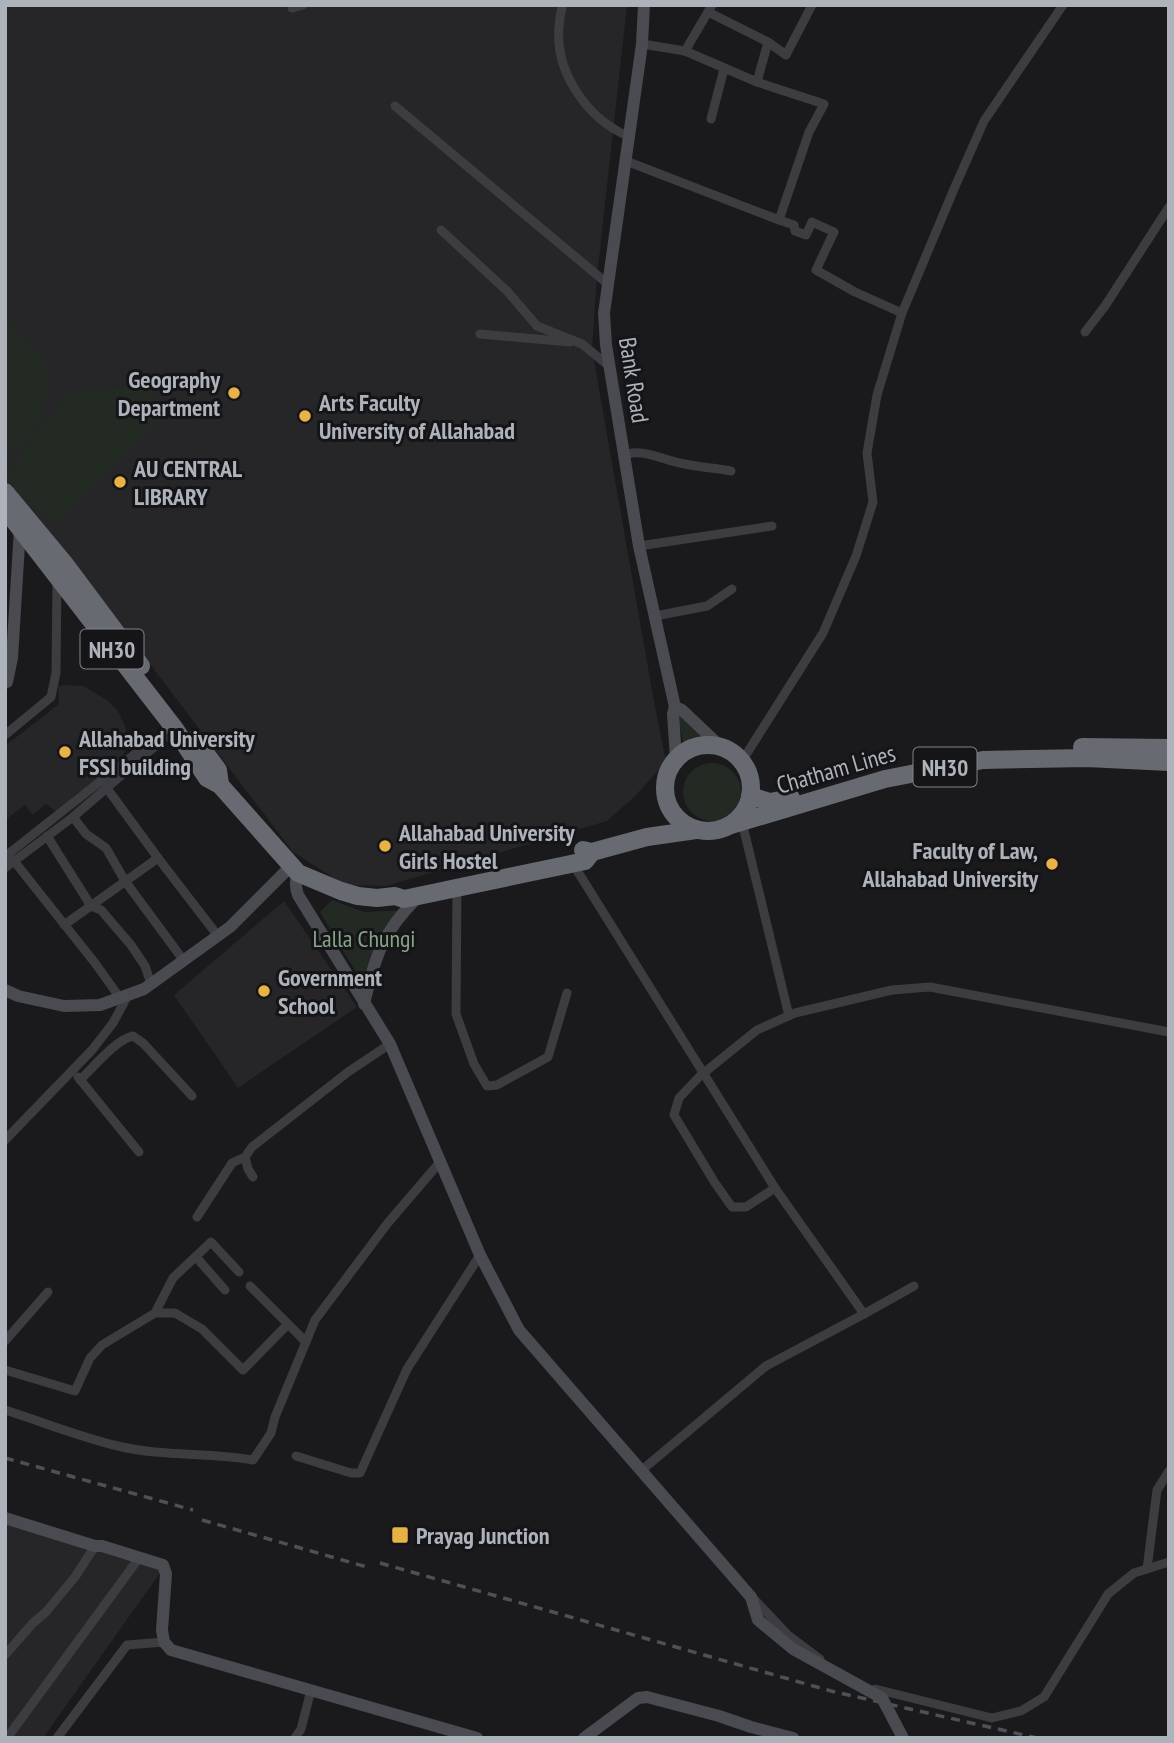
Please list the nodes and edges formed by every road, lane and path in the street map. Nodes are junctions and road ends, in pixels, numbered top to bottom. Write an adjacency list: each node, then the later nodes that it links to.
1 (303, 5): 6 (street)
2 (563, 5): 15 (street)
3 (644, 5): 9 (street, Bank Road)
4 (812, 5): 8 (street)
5 (1063, 5): 21 (street)
6 (292, 8)
7 (710, 9): 8 (street); 10 (street)
8 (768, 42): 12 (street)
9 (642, 44): 10 (street); 15 (street, Bank Road)
10 (685, 51): 11 (street)
11 (724, 69): 12 (street); 14 (street)
12 (757, 82): 18 (street)
13 (395, 106): 20 (street)
14 (711, 118)
15 (630, 138): 16 (street, Bank Road)
16 (626, 161): 18 (street); 20 (street, Bank Road)
17 (1169, 207): 22 (street)
18 (779, 220): 21 (street)
19 (441, 230): 24 (street)
20 (609, 285): 25 (street, Bank Road)
21 (902, 313): 44 (street)
22 (1085, 332)
23 (480, 334): 24 (street)
24 (582, 344): 25 (street)
25 (609, 366): 26 (street, Bank Road)
26 (625, 455): 27 (street); 32 (street, Bank Road)
27 (731, 471)
28 (5, 492): 30 (highway)
29 (5, 509): 30 (highway, NH30)
30 (23, 522): 33 (highway, NH30); 36 (street); 46 (highway)
31 (772, 526): 32 (street)
32 (639, 545): 35 (street, Bank Road)
33 (57, 575): 38 (highway, NH30); 39 (street)
34 (732, 589): 35 (street)
35 (655, 616): 37 (street, Bank Road)
36 (5, 683)
37 (675, 707): 41 (street); 43 (street, Bank Road)
38 (174, 729): 46 (highway, NH30); 47 (street)
39 (5, 735)
40 (146, 746): 54 (street)
41 (720, 746): 43 (highway); 44 (highway, Chatham Lines)
42 (1169, 748): 48 (highway, Chatham Lines / NH30)
43 (676, 758): 51 (highway)
44 (742, 761): 48 (highway, Chatham Lines)
45 (1169, 762): 50 (highway, Chatham Lines / NH30)
46 (220, 785): 58 (highway, NH30)
47 (106, 787): 49 (street); 55 (street)
48 (750, 796): 50 (highway, Chatham Lines)
49 (73, 817): 52 (street); 59 (street)
50 (735, 824): 51 (highway, Chatham Lines / NH30); 72 (street)
51 (696, 830): 53 (highway, Chatham Lines / NH30)
52 (47, 836): 54 (street); 63 (street)
53 (592, 852): 56 (highway, Chatham Lines / NH30); 62 (highway, Chatham Lines / NH30)
54 (9, 856): 57 (street); 64 (street)
55 (158, 858): 59 (street); 65 (street)
56 (573, 864): 60 (highway, Chatham Lines / NH30); 76 (street)
57 (5, 868)
58 (295, 870): 62 (highway, NH30); 65 (street); 71 (street)
59 (125, 881): 63 (street); 66 (street)
60 (457, 887): 61 (highway, Chatham Lines / NH30); 69 (street)
61 (421, 894): 62 (highway, Chatham Lines / NH30); 71 (street)
62 (395, 896)
63 (91, 906): 64 (street); 67 (street)
64 (64, 925): 70 (street)
65 (218, 936): 66 (street)
66 (184, 961): 67 (street)
67 (151, 984): 70 (street)
68 (5, 990): 70 (street)
69 (567, 993)
70 (124, 996): 75 (street)
71 (364, 1004): 74 (street)
72 (789, 1016): 73 (street); 76 (street)
73 (1169, 1032)
74 (390, 1044): 81 (street); 82 (street)
75 (73, 1070): 77 (street); 79 (street)
76 (704, 1073): 84 (street); 84 (street)
77 (80, 1080): 78 (street); 80 (street)
78 (192, 1096)
79 (5, 1140)
80 (139, 1152)
81 (245, 1157): 83 (street); 85 (street)
82 (440, 1162): 86 (street); 97 (street)
83 (253, 1177)
84 (775, 1188): 94 (street)
85 (197, 1217)
86 (480, 1255): 100 (street); 101 (street)
87 (196, 1257): 88 (street); 91 (street); 93 (street)
88 (239, 1272)
89 (250, 1286): 95 (street)
90 (914, 1286): 94 (street)
91 (225, 1290)
92 (48, 1292): 96 (street)
93 (155, 1313): 95 (street); 98 (street)
94 (864, 1314): 101 (street)
95 (288, 1324): 97 (street)
96 (5, 1341)
97 (306, 1342): 99 (street)
98 (6, 1371)
99 (5, 1410)
100 (296, 1457)
101 (642, 1470): 108 (street)
102 (1169, 1471): 107 (street)
103 (5, 1518): 104 (street)
104 (95, 1546): 105 (street); 110 (street)
105 (139, 1558): 109 (street); 112 (street)
106 (1168, 1563): 107 (street)
107 (1147, 1569): 108 (street)
108 (751, 1597): 118 (street, bridge)
109 (164, 1642): 111 (street); 113 (street)
110 (5, 1655)
111 (311, 1690): 114 (street); 115 (street)
112 (6, 1738)
113 (57, 1738)
114 (295, 1738)
115 (477, 1738)
116 (584, 1738): 117 (street)
117 (793, 1738)
118 (903, 1738)

